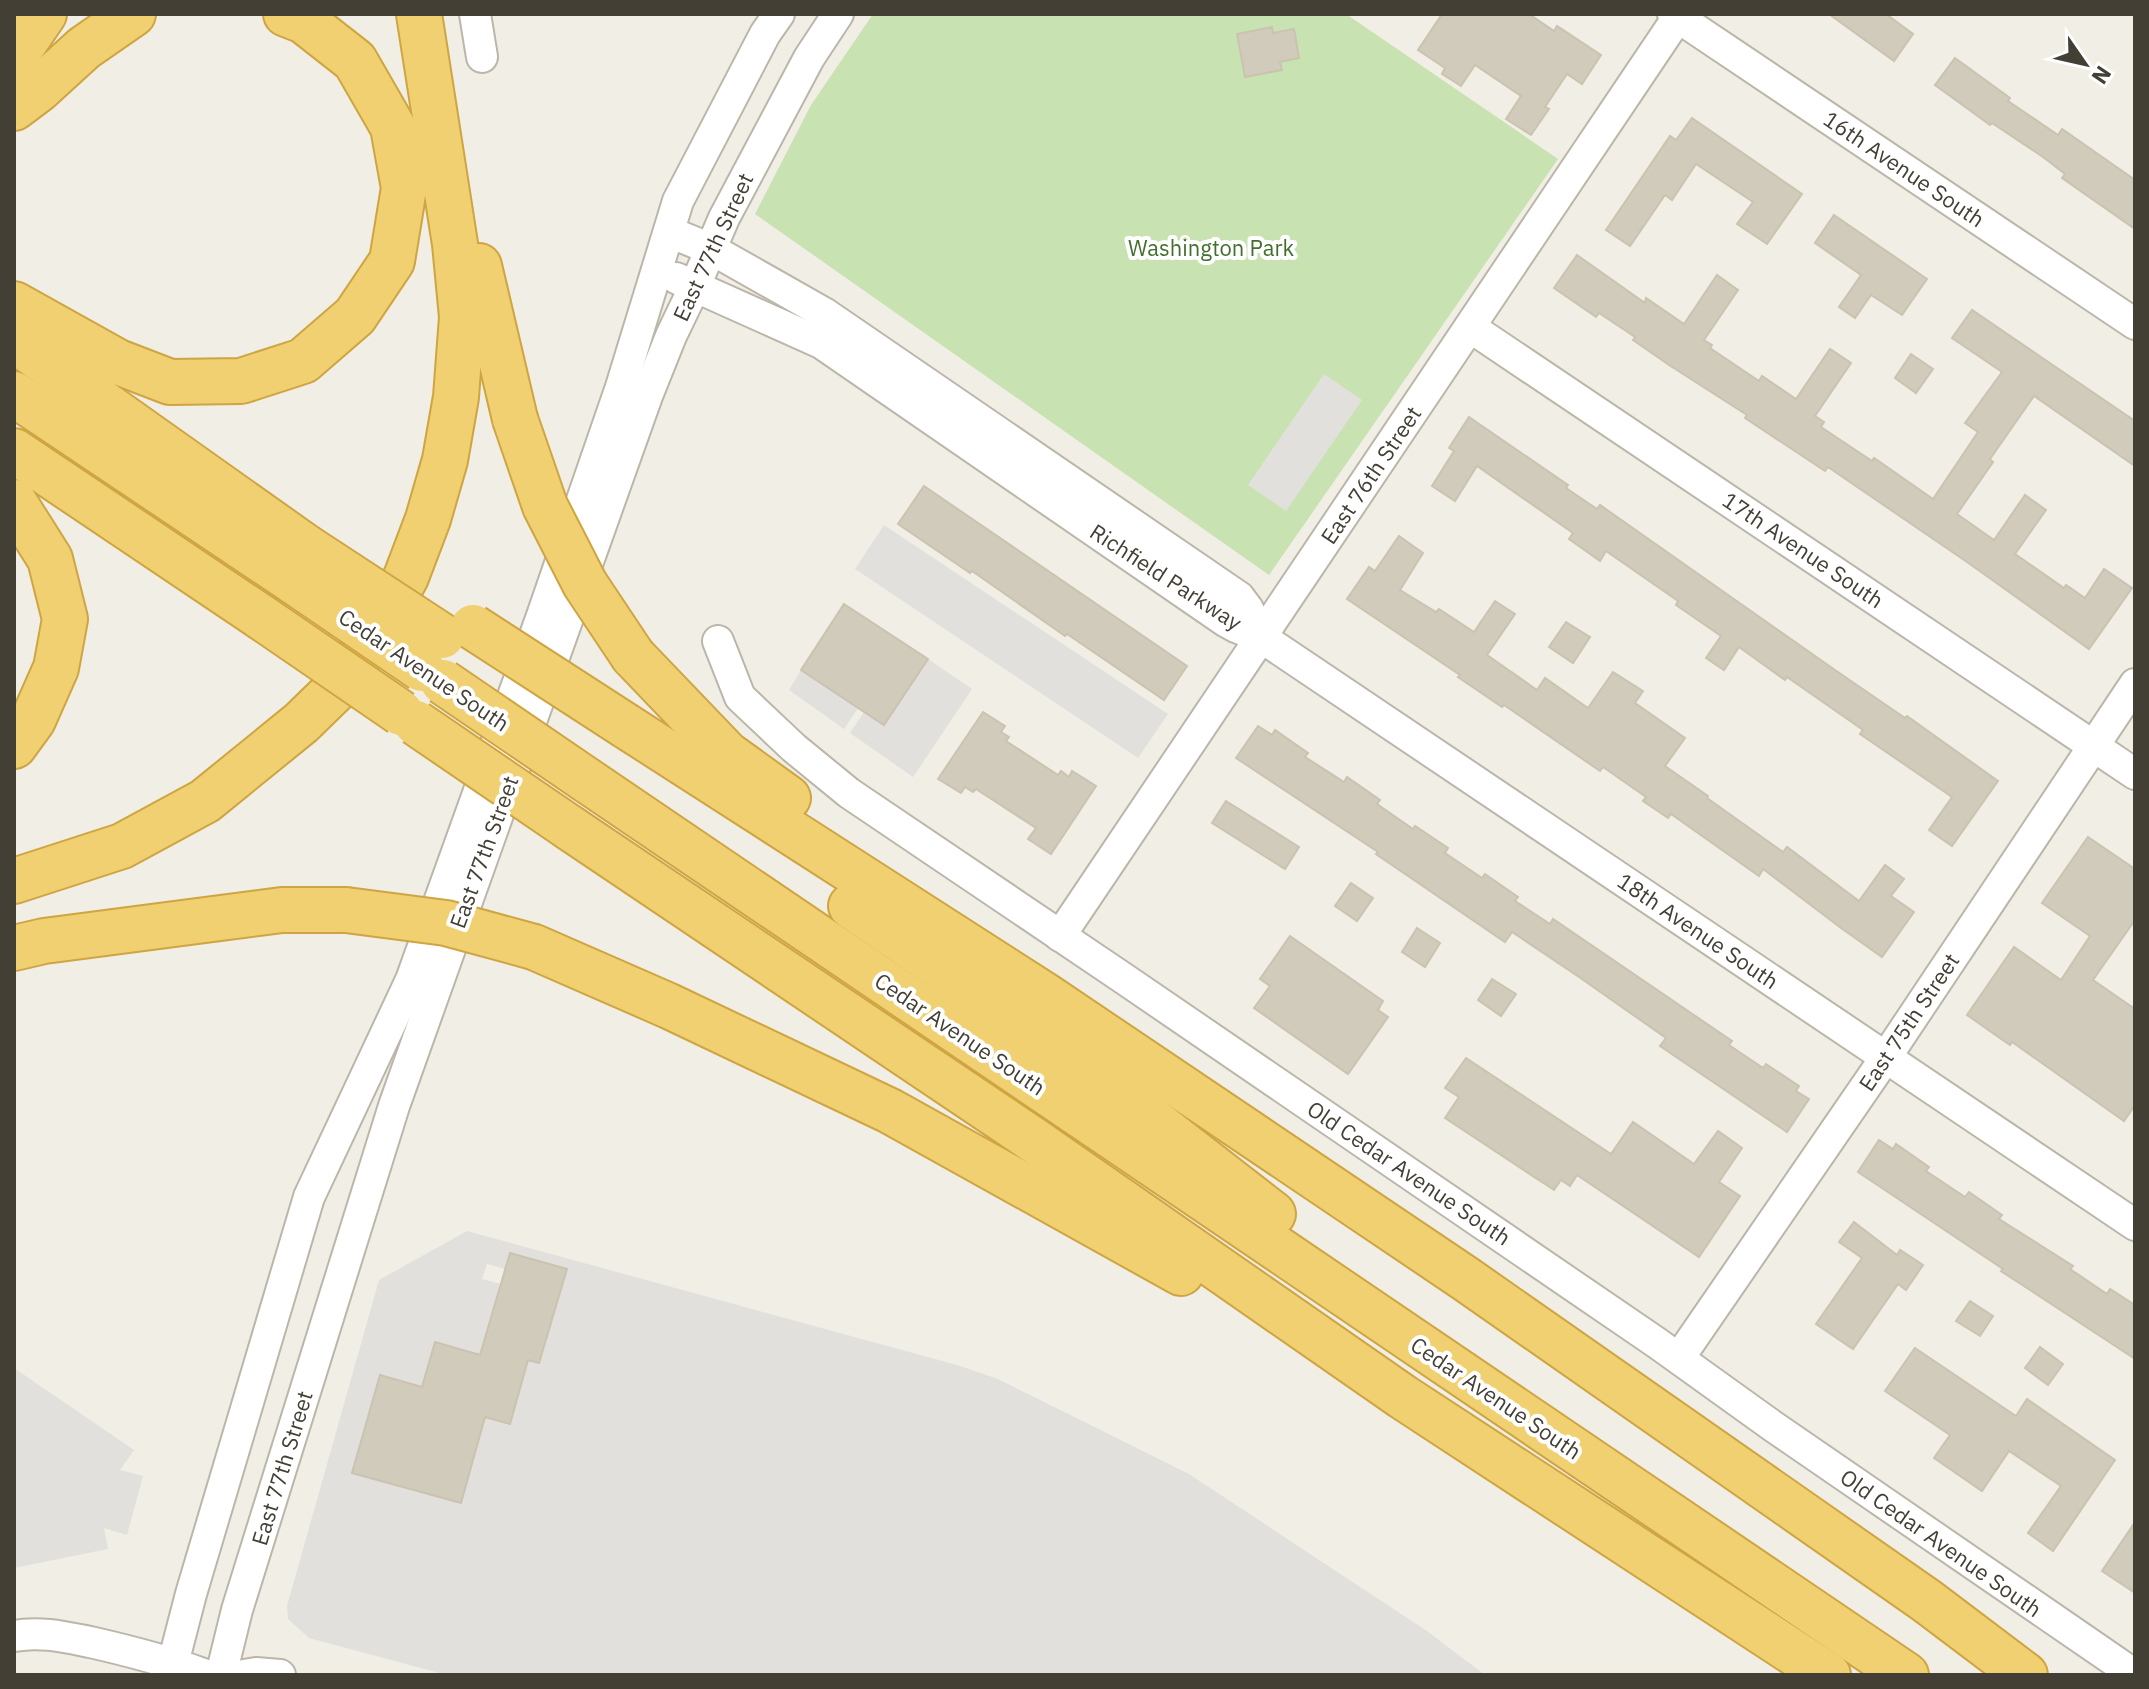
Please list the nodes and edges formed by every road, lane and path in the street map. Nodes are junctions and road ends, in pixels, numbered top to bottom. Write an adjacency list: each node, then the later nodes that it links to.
1 (44, 14): 10 (highway)
2 (133, 14): 11 (highway)
3 (286, 14): 16 (highway)
4 (420, 14): 32 (highway); 35 (highway, bridge)
5 (475, 14): 9 (street)
6 (779, 14): 12 (street, East 77th Street)
7 (838, 14): 13 (street, East 77th Street)
8 (1677, 15): 17 (street, 16th Avenue South); 18 (street, East 76th Street)
9 (482, 57)
10 (14, 58)
11 (14, 108)
12 (669, 232): 13 (street, Richfield Parkway); 14 (street, East 77th Street)
13 (711, 249): 15 (street, East 77th Street); 24 (street, Richfield Parkway)
14 (657, 270): 15 (street, Richfield Parkway); 41 (street, East 77th Street)
15 (695, 286): 24 (street, Richfield Parkway); 43 (street, East 77th Street)
16 (14, 304)
17 (2135, 324)
18 (1470, 327): 24 (street, East 76th Street); 29 (street, 17th Avenue South)
19 (14, 340): 23 (highway)
20 (14, 394): 23 (highway, Cedar Avenue South)
21 (14, 451): 39 (highway, bridge)
22 (14, 502): 28 (highway)
23 (307, 552): 26 (highway, Cedar Avenue South, bridge); 26 (highway)
24 (1261, 637): 33 (street, East 76th Street); 36 (street, 18th Avenue South)
25 (718, 641): 33 (street, Old Cedar Avenue South)
26 (449, 646): 30 (highway, Cedar Avenue South, bridge); 30 (highway, bridge)
27 (2135, 684): 29 (street, East 75th Street)
28 (14, 746)
29 (2093, 746): 31 (street, 17th Avenue South); 36 (street, East 75th Street)
30 (608, 751): 35 (highway); 47 (highway, Cedar Avenue South)
31 (2135, 774)
32 (14, 881)
33 (1060, 936): 38 (street, Old Cedar Avenue South)
34 (24, 943): 39 (highway, bridge)
35 (1046, 996): 48 (highway)
36 (1886, 1057): 37 (street, 18th Avenue South); 38 (street, East 75th Street)
37 (2135, 1225)
38 (1679, 1358): 49 (street, Old Cedar Avenue South)
39 (1403, 1397): 46 (highway)
40 (14, 1636): 41 (street)
41 (171, 1669): 42 (street)
42 (206, 1675)
43 (221, 1675)
44 (244, 1675): 45 (street)
45 (280, 1675)
46 (1828, 1675)
47 (1906, 1675)
48 (2025, 1675)
49 (2135, 1675)

